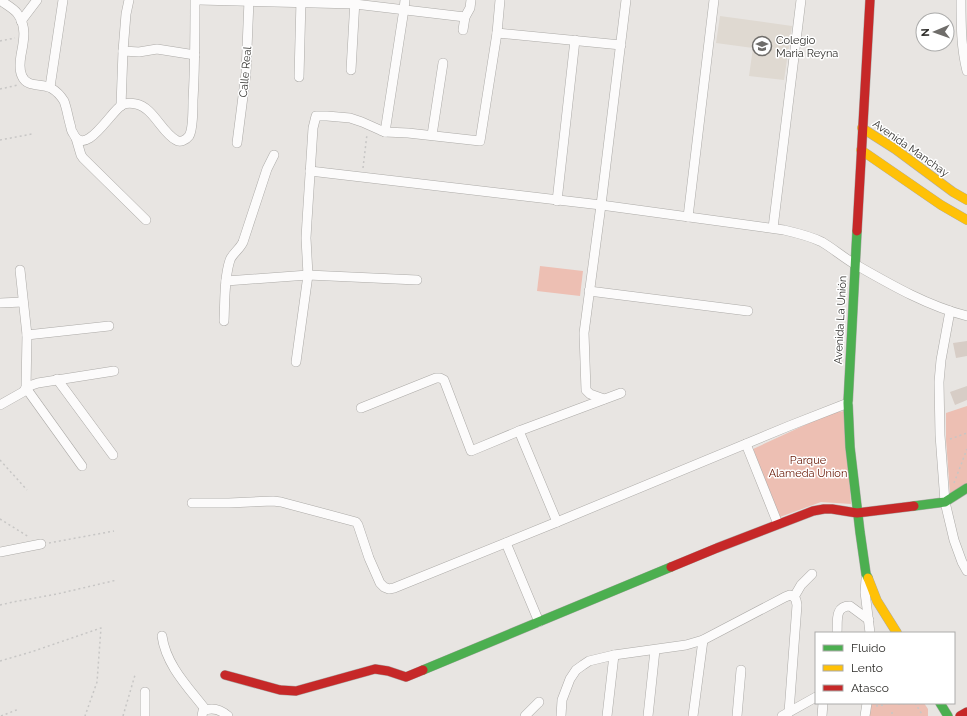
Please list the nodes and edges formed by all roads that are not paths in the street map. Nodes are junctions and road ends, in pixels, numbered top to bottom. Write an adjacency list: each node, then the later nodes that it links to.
1 (0, 0): 19 (street)
2 (37, 0): 19 (street)
3 (63, 0): 30 (street)
4 (129, 0): 24 (street)
5 (195, 0): 25 (street)
6 (198, 0): 14 (street)
7 (472, 0): 18 (street)
8 (500, 0): 21 (street)
9 (626, 0): 23 (street)
10 (714, 0): 43 (street)
11 (801, 0): 46 (street)
12 (870, 0): 32 (street, Avenida La Unión)
13 (961, 0): 28 (street)
14 (249, 1): 15 (street); 36 (street, Calle Real)
15 (301, 1): 16 (street); 29 (street)
16 (355, 2): 17 (street); 27 (street)
17 (405, 5): 18 (street); 33 (street)
18 (465, 17): 20 (street)
19 (21, 21): 30 (street)
20 (463, 30)
21 (496, 33): 22 (street); 34 (street)
22 (575, 40): 23 (street); 41 (street)
23 (620, 45): 42 (street)
24 (122, 51): 25 (street); 31 (street)
25 (195, 55): 31 (street)
26 (443, 63): 34 (street)
27 (351, 70)
28 (967, 71)
29 (299, 77)
30 (50, 87): 35 (street)
31 (121, 106): 35 (street)
32 (862, 128): 37 (street, Avenida La Unión); 40 (street, Avenida Manchay)
33 (385, 132): 34 (street); 39 (street)
34 (432, 135)
35 (76, 138): 44 (street)
36 (237, 143)
37 (861, 150): 45 (street); 47 (street, Avenida La Unión)
38 (274, 155): 51 (street)
39 (310, 172): 41 (street); 49 (street)
40 (967, 200)
41 (557, 201): 42 (street)
42 (601, 205): 43 (street); 52 (street)
43 (688, 217): 46 (street)
44 (146, 220)
45 (967, 220)
46 (773, 228): 47 (street)
47 (855, 264): 55 (street); 67 (street, Avenida La Unión)
48 (20, 270): 53 (street)
49 (308, 275): 50 (street); 51 (street); 61 (street)
50 (417, 280)
51 (226, 281): 58 (street)
52 (589, 291): 56 (street); 66 (street)
53 (23, 302): 54 (street); 60 (street)
54 (0, 303)
55 (950, 310): 57 (street); 75 (street)
56 (748, 311)
57 (967, 316)
58 (224, 321)
59 (109, 326): 60 (street)
60 (26, 335): 64 (street)
61 (296, 362)
62 (114, 371): 63 (street)
63 (57, 380): 64 (street); 72 (street)
64 (26, 388): 68 (street); 73 (street)
65 (620, 393): 66 (street)
66 (604, 399): 70 (street)
67 (848, 403): 71 (street); 77 (street, Avenida La Unión)
68 (0, 405)
69 (362, 408): 70 (street)
70 (519, 431): 78 (street)
71 (746, 444): 78 (street); 79 (street)
72 (113, 455)
73 (82, 466)
74 (967, 488): 75 (street)
75 (945, 502): 77 (street); 83 (street)
76 (192, 503): 80 (street)
77 (857, 513): 79 (street); 85 (street, Avenida La Unión)
78 (556, 522): 80 (street)
79 (778, 524): 88 (street)
80 (506, 543): 88 (street)
81 (41, 544): 82 (street)
82 (0, 552)
83 (967, 571)
84 (812, 574): 86 (street)
85 (866, 574): 87 (street); 91 (street, Avenida La Unión)
86 (794, 597): 93 (street); 106 (street)
87 (869, 620): 89 (street); 90 (street)
88 (539, 622): 97 (street)
89 (837, 632)
90 (870, 632)
91 (896, 632)
92 (162, 636): 105 (street)
93 (703, 640): 94 (street); 113 (street)
94 (655, 650): 95 (street); 112 (street)
95 (614, 655): 110 (street); 111 (street)
96 (742, 670): 114 (street)
97 (225, 675)
98 (145, 692): 107 (street)
99 (815, 698): 106 (street)
100 (539, 702): 109 (street)
101 (823, 704): 115 (street)
102 (870, 704): 116 (street)
103 (941, 704): 117 (street)
104 (967, 712): 118 (street)
105 (204, 713): 108 (street)
106 (785, 714)
107 (145, 716)
108 (228, 716)
109 (525, 716)
110 (561, 716)
111 (607, 716)
112 (648, 716)
113 (693, 716)
114 (737, 716)
115 (822, 716)
116 (865, 716)
117 (948, 716)
118 (960, 716)

